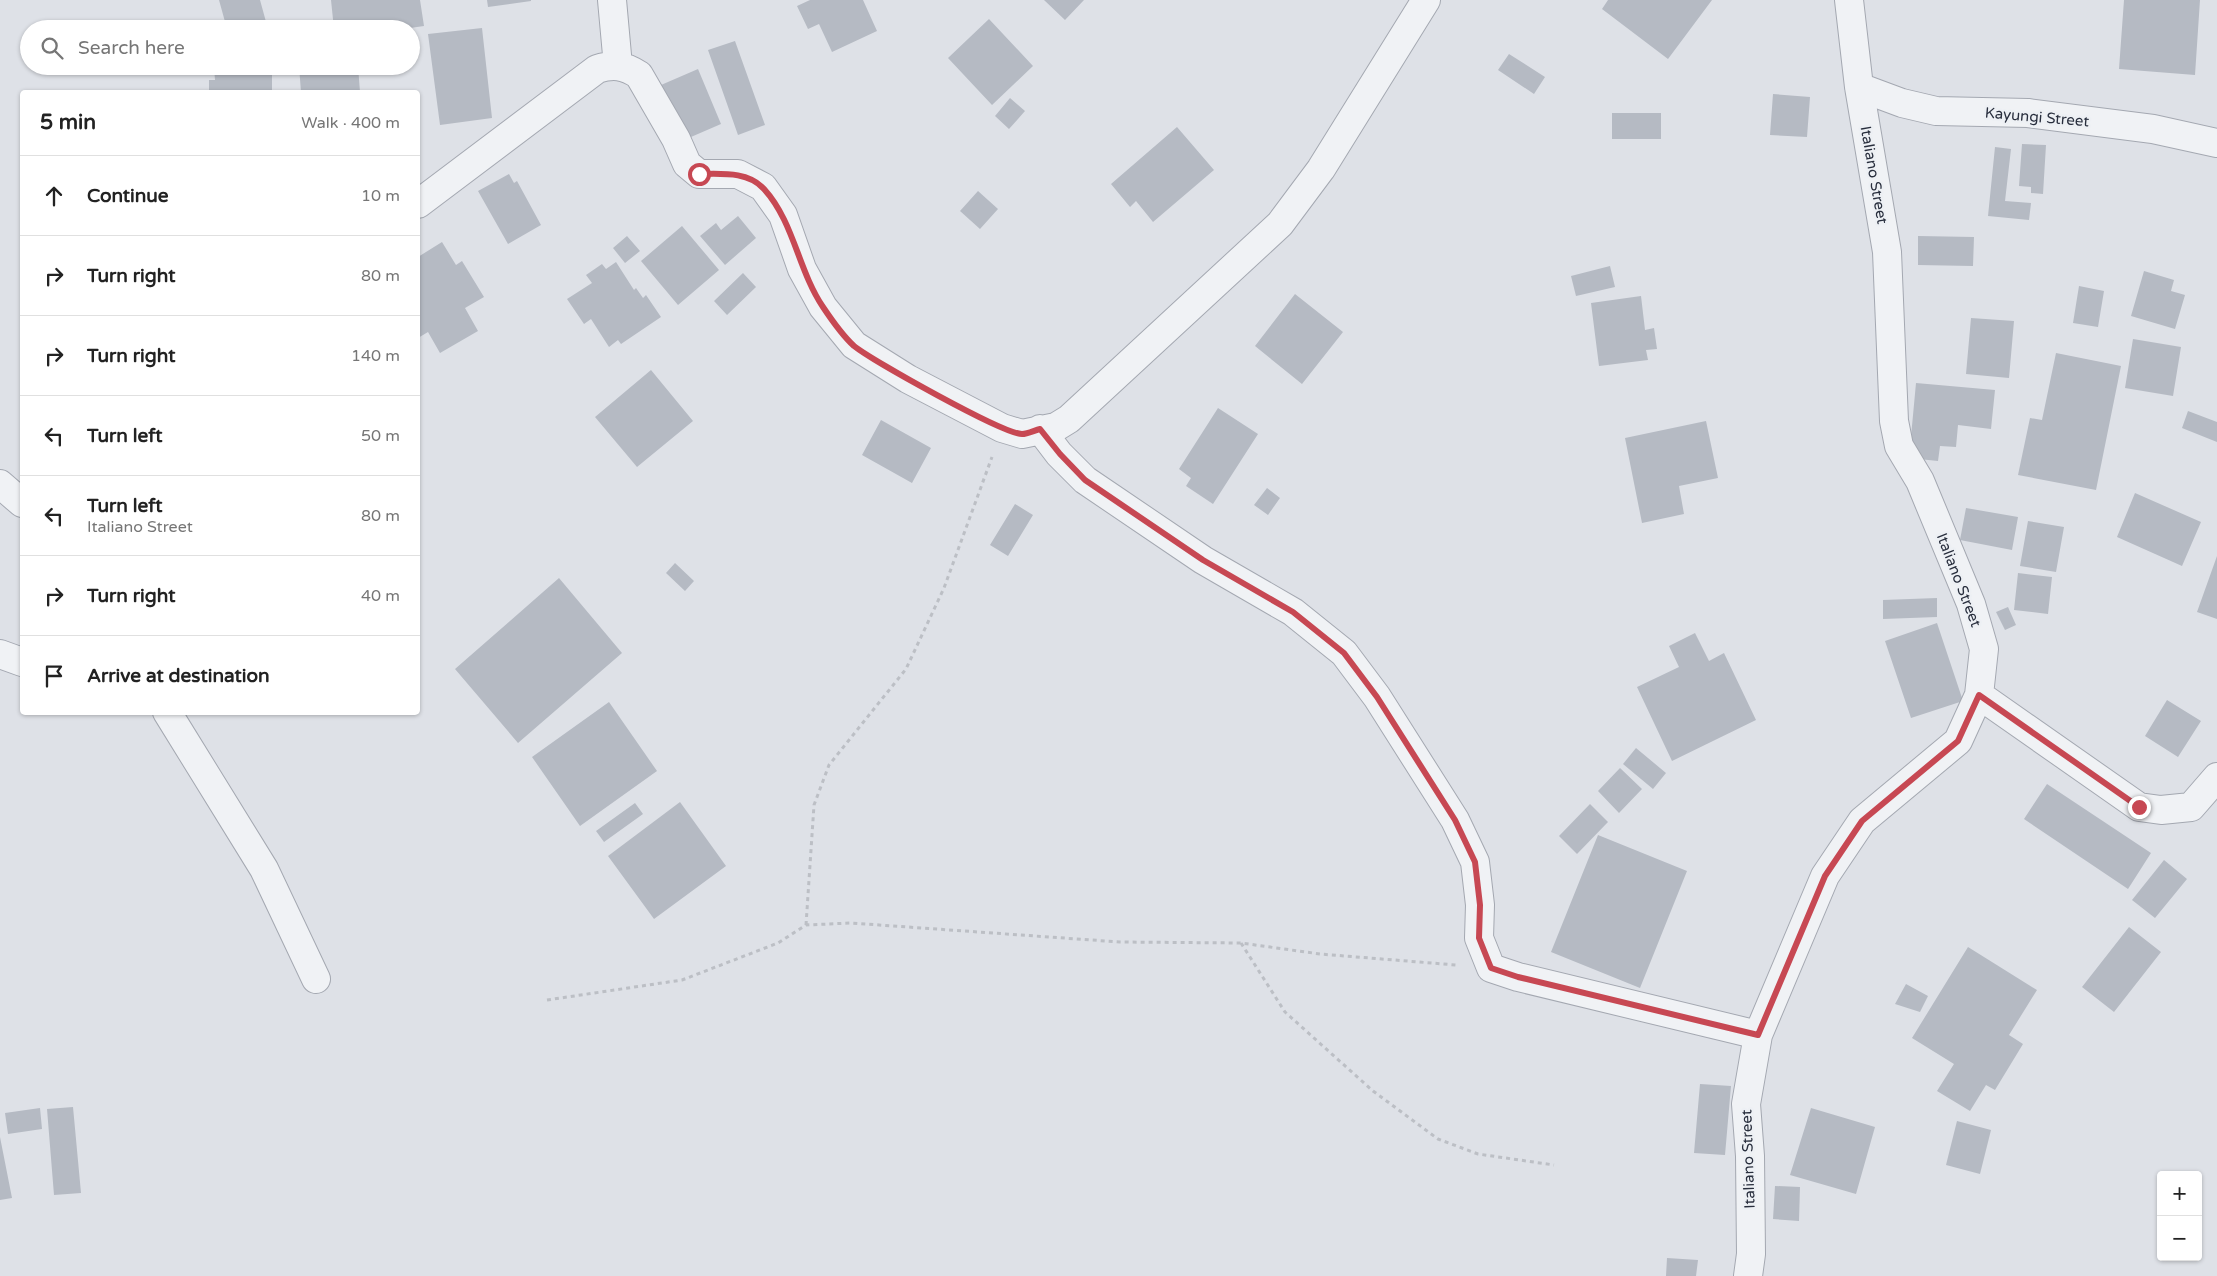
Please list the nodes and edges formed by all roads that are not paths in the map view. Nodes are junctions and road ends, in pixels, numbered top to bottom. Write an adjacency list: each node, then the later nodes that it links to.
1 (612, 0): 4 (street)
2 (1426, 0): 8 (street)
3 (1849, 0): 5 (street, Italiano Street)
4 (618, 66): 7 (street); 8 (street)
5 (1859, 87): 6 (street, Kayungi Street); 13 (street, Italiano Street)
6 (2217, 143)
7 (420, 202)
8 (1040, 429): 17 (street)
9 (0, 484): 10 (street)
10 (20, 500)
11 (0, 654): 12 (street)
12 (20, 661)
13 (1979, 695): 15 (street); 17 (street, Italiano Street)
14 (169, 715): 16 (street)
15 (2217, 777)
16 (316, 979)
17 (1758, 1035): 18 (street, Italiano Street)
18 (1748, 1276)

